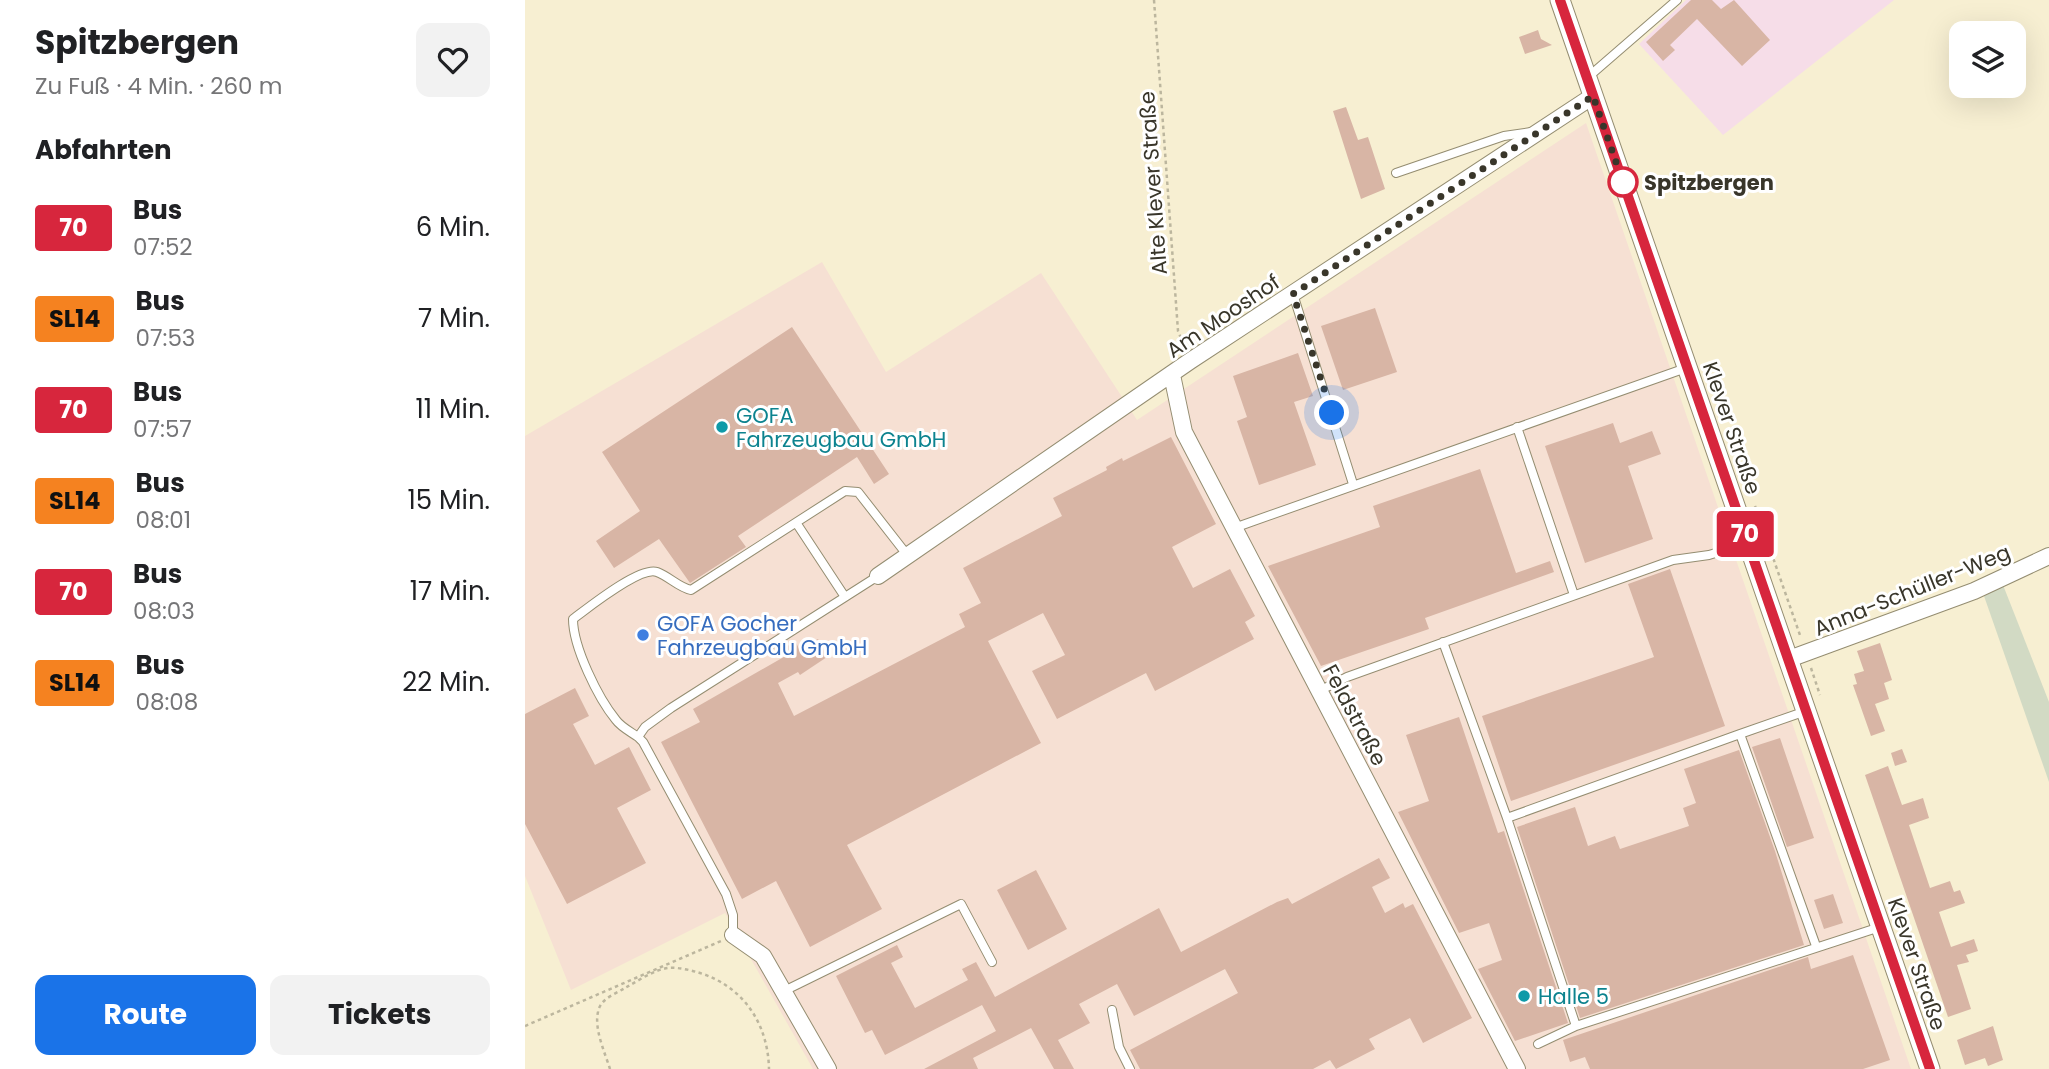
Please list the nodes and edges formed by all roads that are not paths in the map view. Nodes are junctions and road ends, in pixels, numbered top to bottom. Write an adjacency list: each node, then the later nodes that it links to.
1 (1560, 0): 3 (street, Klever Straße)
2 (1677, 0): 3 (lane)
3 (1590, 87): 4 (street, Am Mooshof); 7 (street, Klever Straße)
4 (1538, 131): 5 (lane); 6 (street, Am Mooshof)
5 (1396, 173)
6 (1293, 294): 8 (street, Am Mooshof); 10 (lane)
7 (1688, 368): 9 (lane); 13 (street, Klever Straße)
8 (1172, 375): 12 (street, Feldstraße); 14 (street, Am Mooshof)
9 (1517, 427): 10 (lane); 17 (lane)
10 (1353, 484): 12 (lane)
11 (797, 524): 14 (lane); 18 (lane); 24 (lane)
12 (1234, 528): 21 (street, Feldstraße)
13 (1748, 543): 17 (lane); 20 (street, Klever Straße)
14 (908, 556): 16 (street, Am Mooshof)
15 (2049, 556): 20 (street, Anna-Schüller-Weg)
16 (878, 576): 18 (lane)
17 (1574, 595): 19 (lane)
18 (845, 597): 24 (lane)
19 (1443, 642): 21 (lane); 25 (lane)
20 (1789, 659): 22 (street, Klever Straße)
21 (1319, 691): 36 (street, Feldstraße)
22 (1806, 711): 23 (lane); 26 (street, Klever Straße)
23 (1740, 734): 25 (lane); 28 (lane)
24 (638, 737): 27 (lane)
25 (1507, 818): 32 (lane)
26 (1880, 927): 28 (lane); 37 (street, Klever Straße)
27 (733, 935): 30 (street)
28 (1816, 946): 32 (lane)
29 (992, 962): 30 (lane)
30 (783, 991): 34 (street)
31 (1112, 1010): 35 (lane)
32 (1576, 1026): 33 (lane)
33 (1538, 1044)
34 (828, 1069)
35 (1130, 1069)
36 (1517, 1069)
37 (1930, 1069)

